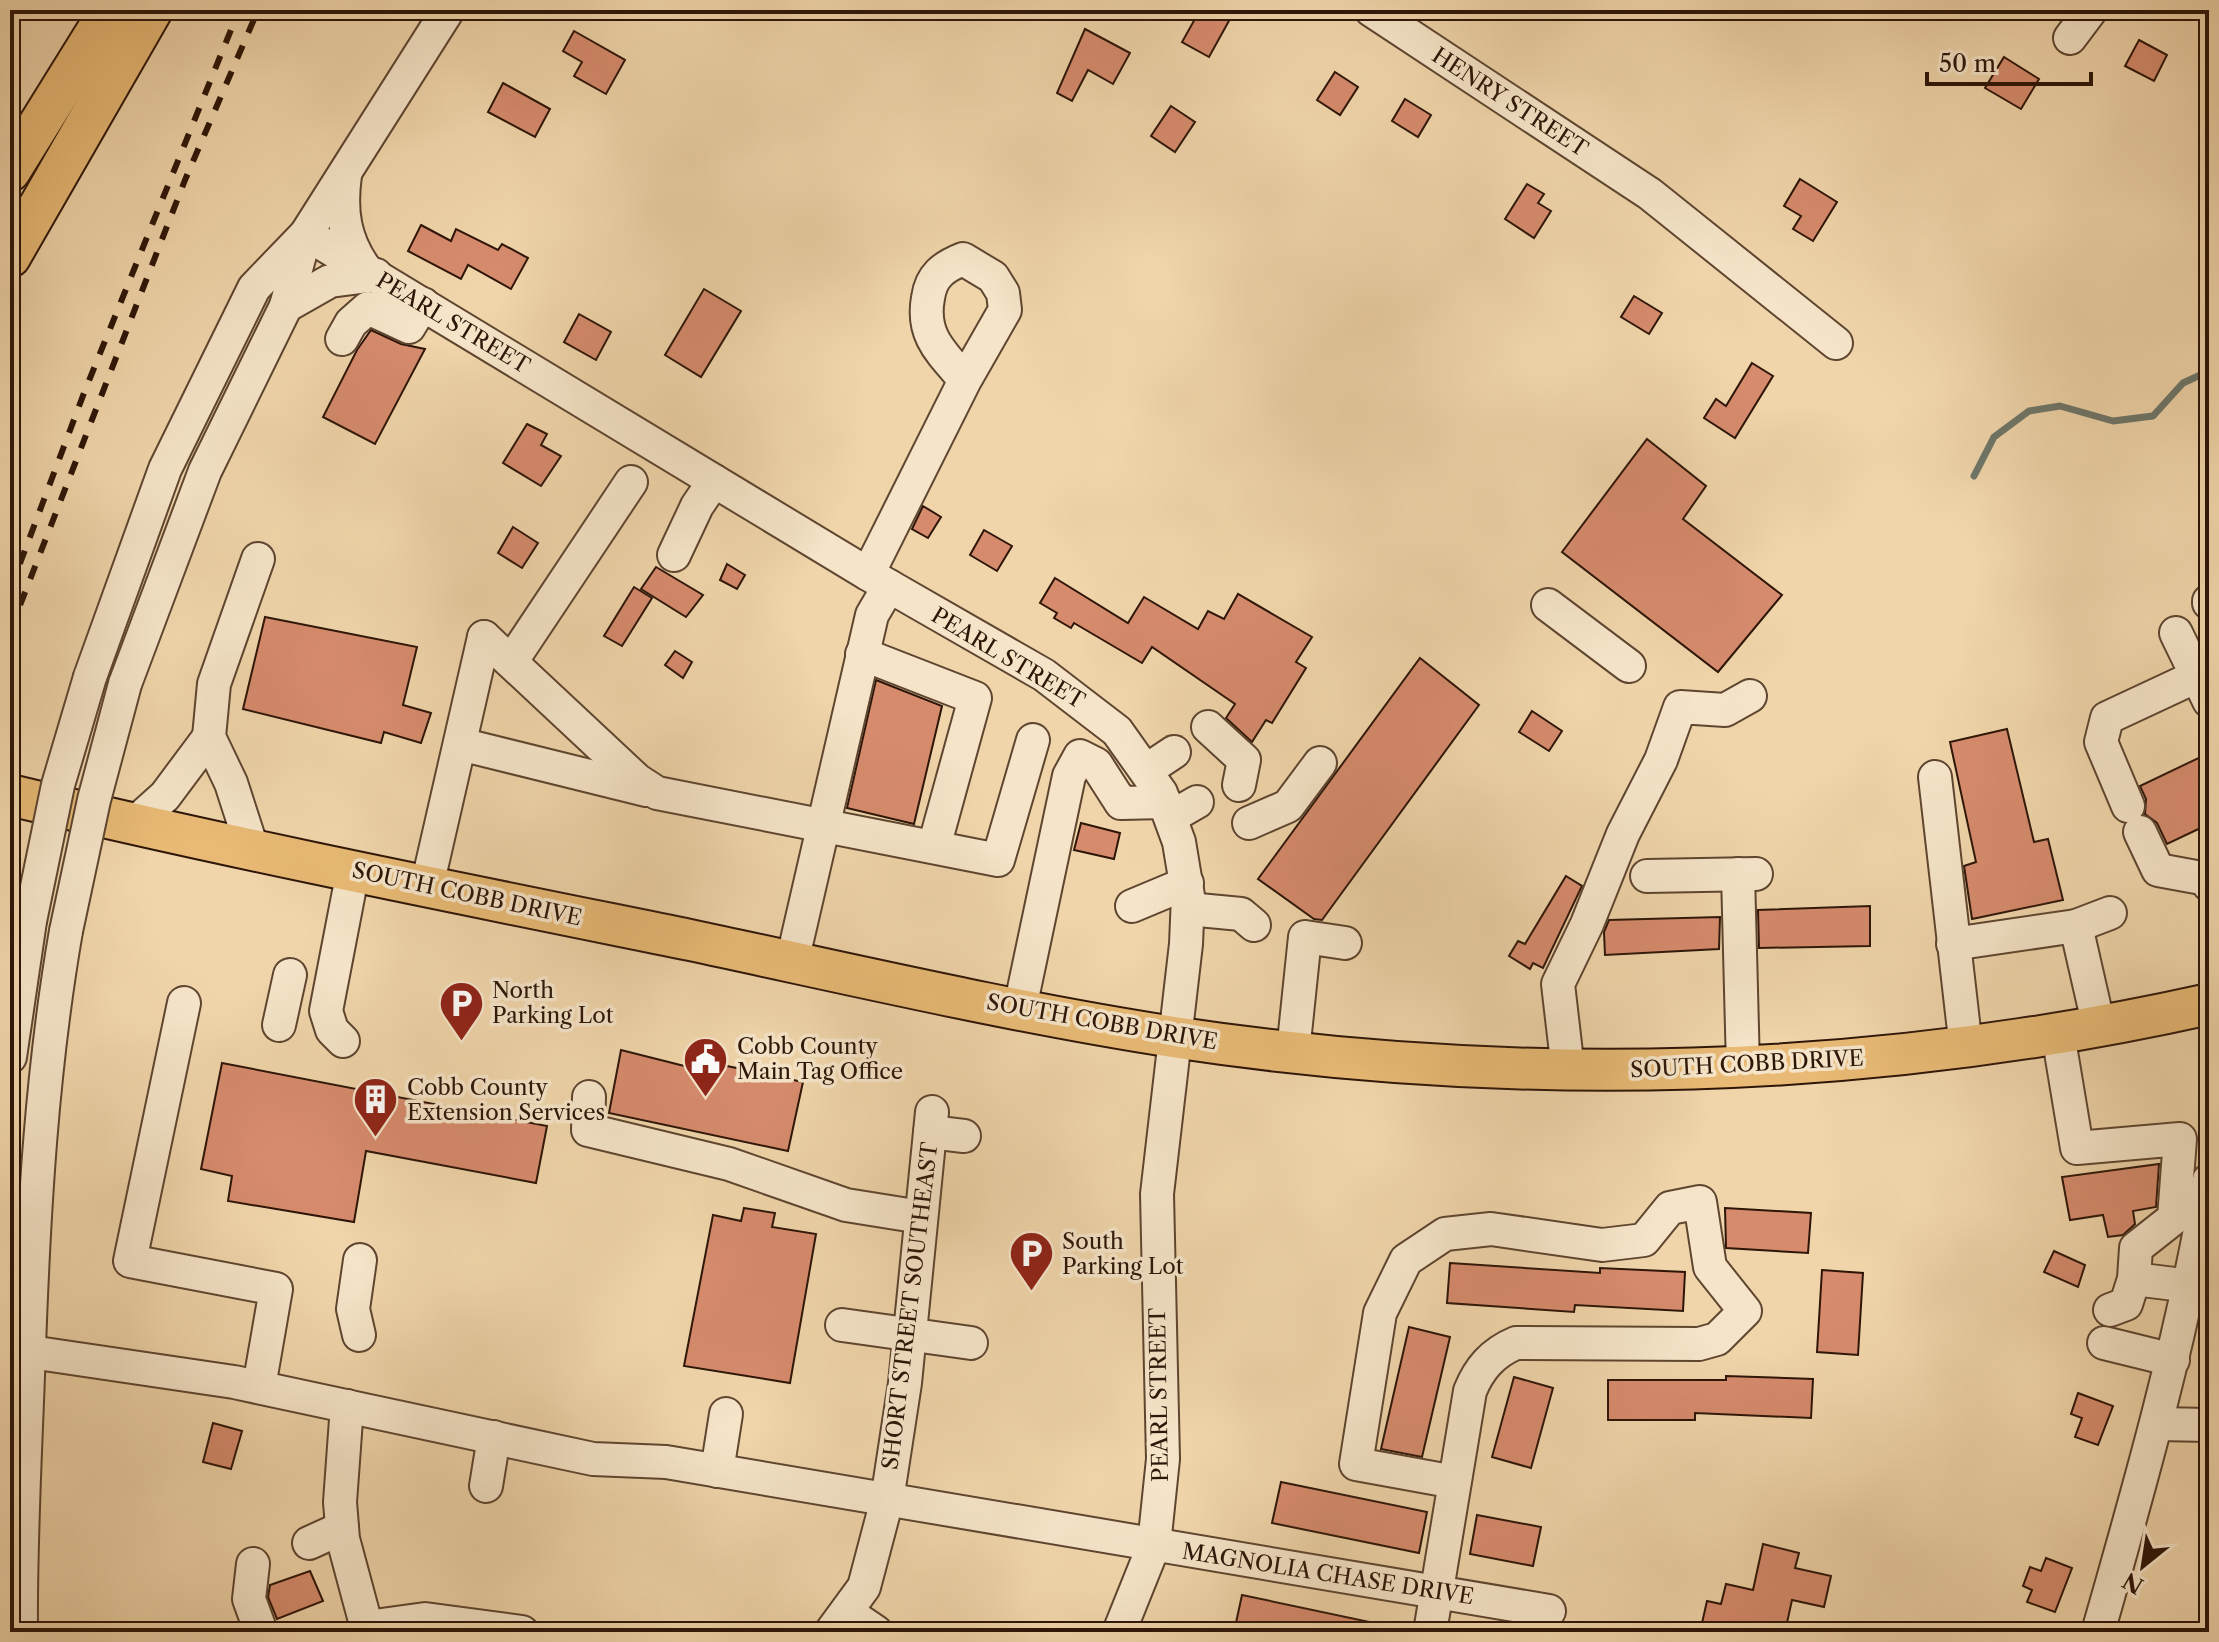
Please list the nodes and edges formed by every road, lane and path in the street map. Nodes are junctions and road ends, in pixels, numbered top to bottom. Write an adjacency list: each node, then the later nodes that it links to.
1 (110, 10): 7 (main road)
2 (152, 10): 10 (main road)
3 (448, 10): 8 (street)
4 (1371, 10): 15 (street, HENRY STREET)
5 (2091, 10): 6 (street)
6 (2070, 38)
7 (10, 171)
8 (345, 172): 9 (street); 11 (street)
9 (306, 234): 11 (street, PEARL STREET); 13 (street); 69 (street, bridge)
10 (10, 257)
11 (371, 272): 12 (street, PEARL STREET); 13 (street)
12 (423, 304): 14 (street); 17 (street, PEARL STREET)
13 (286, 306): 85 (street, bridge)
14 (342, 339)
15 (1836, 343)
16 (965, 380): 21 (street)
17 (714, 481): 19 (street); 21 (street, PEARL STREET)
18 (631, 482): 25 (street)
19 (674, 555)
20 (258, 559): 30 (street)
21 (878, 580): 24 (street); 35 (street, PEARL STREET)
22 (1548, 605): 26 (street)
23 (2176, 633): 27 (street)
24 (862, 654): 43 (street); 44 (street)
25 (511, 662): 32 (street); 38 (street)
26 (1629, 666)
27 (2203, 688): 48 (street)
28 (1750, 696): 71 (street)
29 (1208, 727): 37 (street)
30 (209, 737): 41 (street); 45 (street)
31 (1033, 740): 44 (street)
32 (460, 744): 38 (street); 49 (street)
33 (1174, 752): 35 (street)
34 (1320, 763): 42 (street)
35 (1147, 770): 40 (street, PEARL STREET)
36 (1935, 777): 56 (street)
37 (1239, 785)
38 (657, 793): 43 (street)
39 (10, 795): 41 (main road, SOUTH COBB DRIVE)
40 (1177, 807): 50 (street, PEARL STREET); 61 (street)
41 (135, 823): 45 (main road, SOUTH COBB DRIVE)
42 (1249, 823)
43 (821, 825): 44 (street); 57 (street)
44 (934, 847)
45 (252, 848): 46 (main road, SOUTH COBB DRIVE)
46 (353, 871): 49 (main road, SOUTH COBB DRIVE); 66 (street)
47 (1647, 876): 70 (street)
48 (2208, 882)
49 (427, 886): 57 (main road, SOUTH COBB DRIVE)
50 (1188, 896): 51 (street); 52 (street); 65 (street, PEARL STREET)
51 (1132, 906)
52 (1247, 908)
53 (2110, 913): 54 (street)
54 (2076, 926): 56 (street); 63 (street)
55 (1345, 943): 68 (street)
56 (1953, 944): 67 (street)
57 (792, 962): 61 (main road, SOUTH COBB DRIVE)
58 (290, 975): 62 (street)
59 (184, 1003): 87 (street)
60 (2209, 1004): 63 (main road, SOUTH COBB DRIVE)
61 (1020, 1008): 65 (main road, SOUTH COBB DRIVE)
62 (279, 1025)
63 (2099, 1027): 64 (main road, SOUTH COBB DRIVE)
64 (2058, 1034): 67 (main road, SOUTH COBB DRIVE); 77 (street)
65 (1174, 1037): 68 (main road, SOUTH COBB DRIVE); 99 (street, PEARL STREET)
66 (343, 1041)
67 (1966, 1048): 70 (main road, SOUTH COBB DRIVE)
68 (1293, 1052): 71 (main road, SOUTH COBB DRIVE)
69 (10, 1057)
70 (1743, 1067): 71 (main road, SOUTH COBB DRIVE)
71 (1568, 1070)
72 (589, 1097): 75 (street)
73 (964, 1136): 75 (street, SHORT STREET SOUTHEAST)
74 (2209, 1180): 78 (street)
75 (921, 1217): 82 (street, SHORT STREET SOUTHEAST)
76 (360, 1260): 81 (street)
77 (2134, 1279): 78 (street); 79 (street)
78 (2191, 1286): 86 (street)
79 (2110, 1310)
80 (842, 1325): 82 (street)
81 (359, 1335)
82 (910, 1337): 83 (street); 96 (street, SHORT STREET SOUTHEAST)
83 (971, 1343)
84 (2104, 1343): 86 (street)
85 (19, 1350): 87 (street, MAGNOLIA CHASE DRIVE); 107 (street)
86 (2173, 1360): 90 (street)
87 (259, 1387): 88 (street, MAGNOLIA CHASE DRIVE)
88 (347, 1406): 92 (street, MAGNOLIA CHASE DRIVE); 97 (street)
89 (726, 1414): 93 (street)
90 (2158, 1424): 91 (street); 113 (street)
91 (2209, 1425)
92 (494, 1437): 93 (street, MAGNOLIA CHASE DRIVE); 95 (street)
93 (717, 1471): 96 (street, MAGNOLIA CHASE DRIVE)
94 (1455, 1482): 94 (street); 101 (street)
95 (486, 1486)
96 (887, 1500): 99 (street, MAGNOLIA CHASE DRIVE); 103 (street, SHORT STREET SOUTHEAST)
97 (342, 1528): 98 (street); 106 (street)
98 (309, 1543)
99 (1154, 1545): 101 (street, MAGNOLIA CHASE DRIVE); 111 (street, PEARL STREET)
100 (253, 1564): 108 (street)
101 (1437, 1592): 102 (street, MAGNOLIA CHASE DRIVE); 112 (street)
102 (1549, 1611)
103 (839, 1622): 110 (street)
104 (444, 1626): 105 (street); 106 (street)
105 (489, 1629): 109 (street)
106 (367, 1630)
107 (21, 1632)
108 (261, 1632)
109 (522, 1632)
110 (876, 1632)
111 (1119, 1632)
112 (1430, 1632)
113 (2098, 1632)

